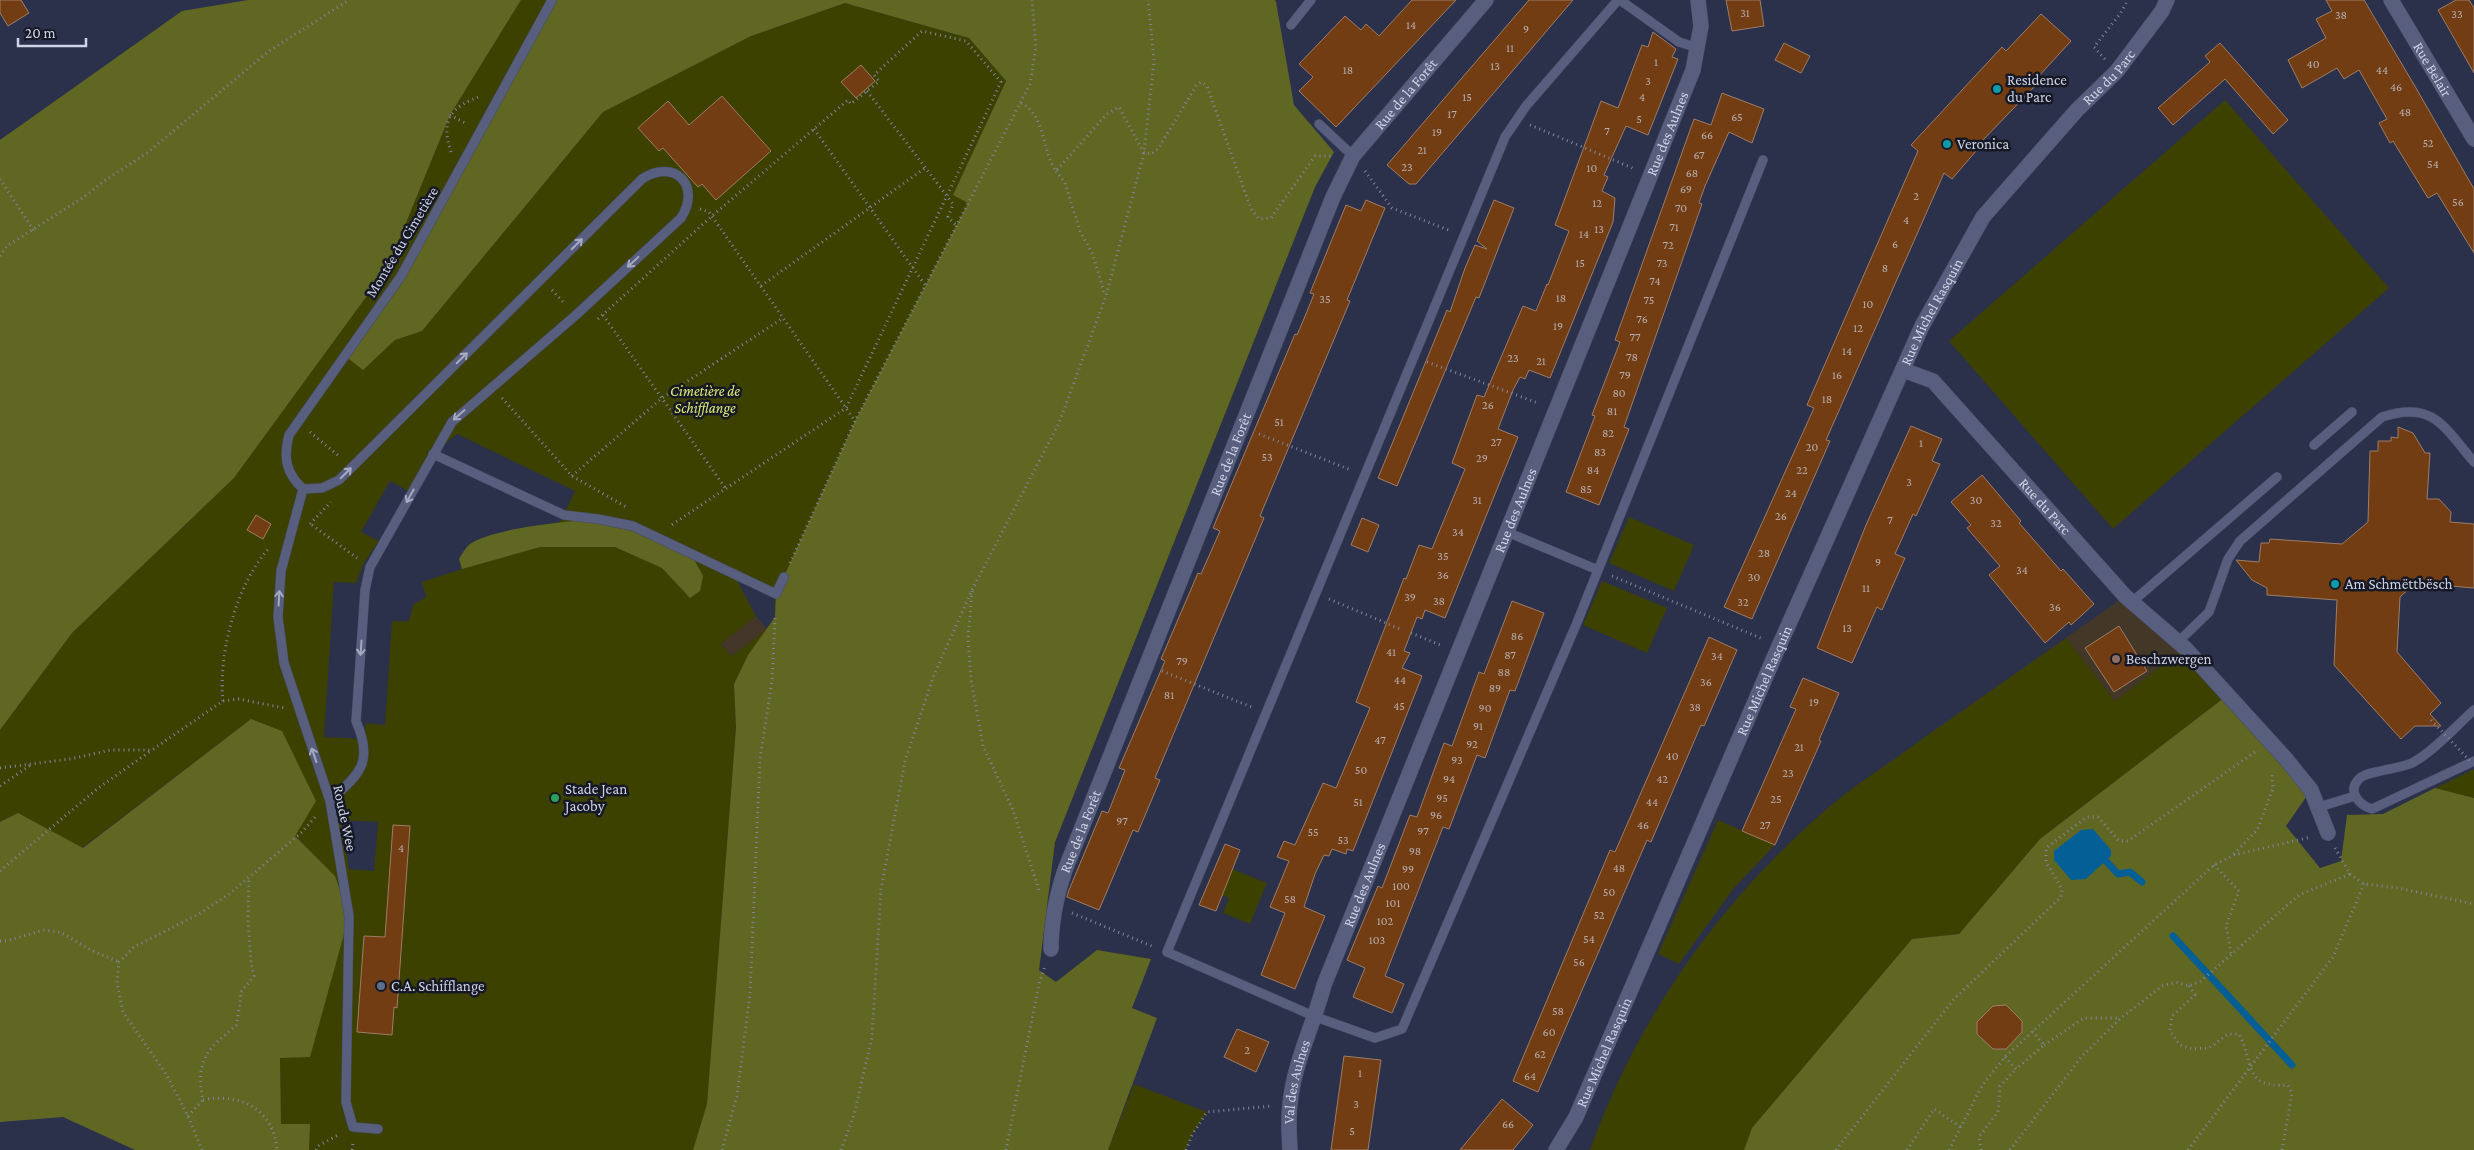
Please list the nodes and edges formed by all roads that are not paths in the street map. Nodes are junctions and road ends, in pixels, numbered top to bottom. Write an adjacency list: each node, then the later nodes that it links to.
1 (552, 0): 21 (lane, Montée du Cimetière)
2 (1312, 0): 8 (lane)
3 (1486, 0): 12 (street, Rue de la Forêt)
4 (1619, 0): 9 (lane); 34 (lane)
5 (1698, 0): 9 (street, Rue des Aulnes)
6 (2167, 0): 14 (street, Rue du Parc)
7 (2398, 2): 11 (street, Rue Belair)
8 (1291, 25)
9 (1698, 48): 22 (street, Rue des Aulnes)
10 (1319, 124): 12 (lane)
11 (2474, 139)
12 (1354, 156): 33 (street, Rue de la Forêt)
13 (1763, 160): 23 (lane)
14 (1983, 217): 15 (street, Rue Michel Rasquin)
15 (1903, 370): 25 (street, Rue du Parc); 37 (street, Rue Michel Rasquin)
16 (2352, 412): 17 (lane)
17 (2314, 445)
18 (433, 454): 21 (lane, one-way to 18); 24 (lane); 30 (lane, one-way to 30)
19 (2474, 462): 26 (lane)
20 (2277, 477): 25 (lane)
21 (302, 490): 30 (lane, Roude Wee, one-way to 21)
22 (1507, 532): 23 (lane); 34 (street, Rue des Aulnes)
23 (1598, 570): 34 (lane)
24 (784, 577)
25 (2132, 602): 26 (street, Rue du Parc)
26 (2181, 645): 31 (street, Rue du Parc)
27 (2474, 710): 29 (lane)
28 (2472, 762): 29 (lane)
29 (2355, 796): 31 (lane)
30 (330, 801): 35 (lane, Roude Wee)
31 (2319, 806): 32 (street, Rue du Parc)
32 (2328, 833)
33 (1051, 949)
34 (1316, 1017): 36 (street, Val des Aulnes)
35 (378, 1129)
36 (1290, 1150)
37 (1556, 1150)

